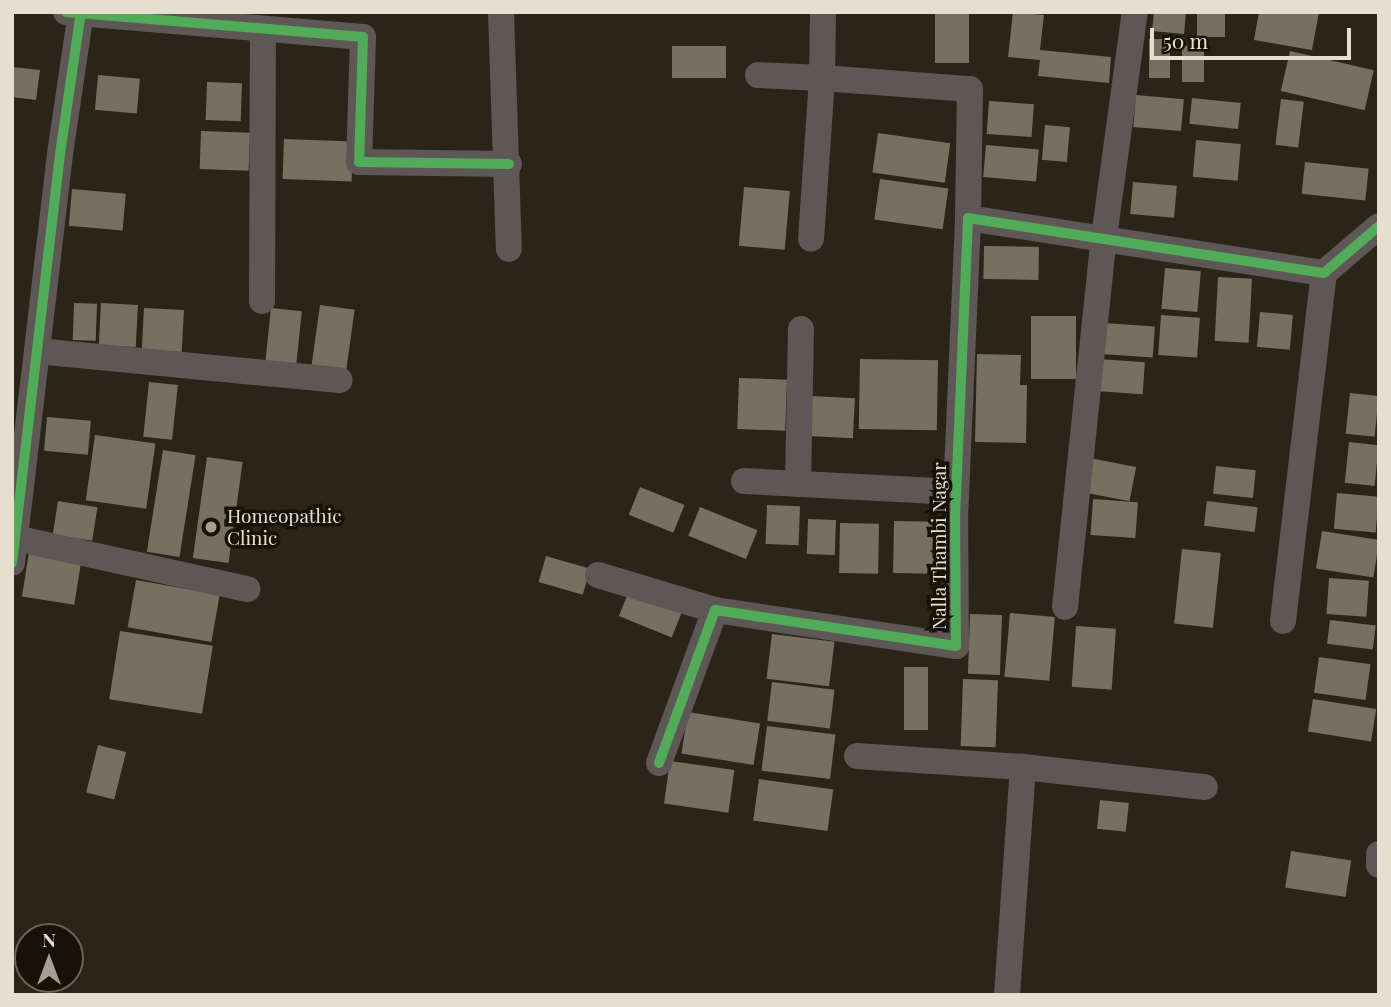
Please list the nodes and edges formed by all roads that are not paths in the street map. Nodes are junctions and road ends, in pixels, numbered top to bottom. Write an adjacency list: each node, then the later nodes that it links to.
1 (501, 12): 8 (street)
2 (823, 12): 7 (street)
3 (1135, 12): 11 (street)
4 (76, 13): 5 (street); 17 (street)
5 (263, 29): 8 (street); 15 (street)
6 (758, 75): 7 (street)
7 (822, 78): 9 (street, Nalla Thambi Nagar); 12 (street)
8 (509, 164): 13 (street)
9 (968, 218): 11 (street); 22 (street, Nalla Thambi Nagar)
10 (1379, 226): 14 (street)
11 (1104, 237): 14 (street); 26 (street)
12 (811, 239)
13 (509, 249)
14 (1324, 273): 28 (street)
15 (262, 301)
16 (801, 329): 21 (street)
17 (37, 351): 18 (street); 19 (street)
18 (340, 380)
19 (19, 452): 23 (street)
20 (744, 481): 21 (street)
21 (797, 484): 22 (street)
22 (956, 492): 27 (street, Nalla Thambi Nagar)
23 (14, 551): 25 (street)
24 (598, 575): 27 (street)
25 (247, 589)
26 (1065, 607)
27 (715, 610): 30 (street)
28 (1283, 621)
29 (856, 756): 31 (street)
30 (659, 762)
31 (1023, 767): 32 (street); 35 (street)
32 (1205, 787)
33 (1379, 854): 34 (street)
34 (1379, 865)
35 (1007, 995)

